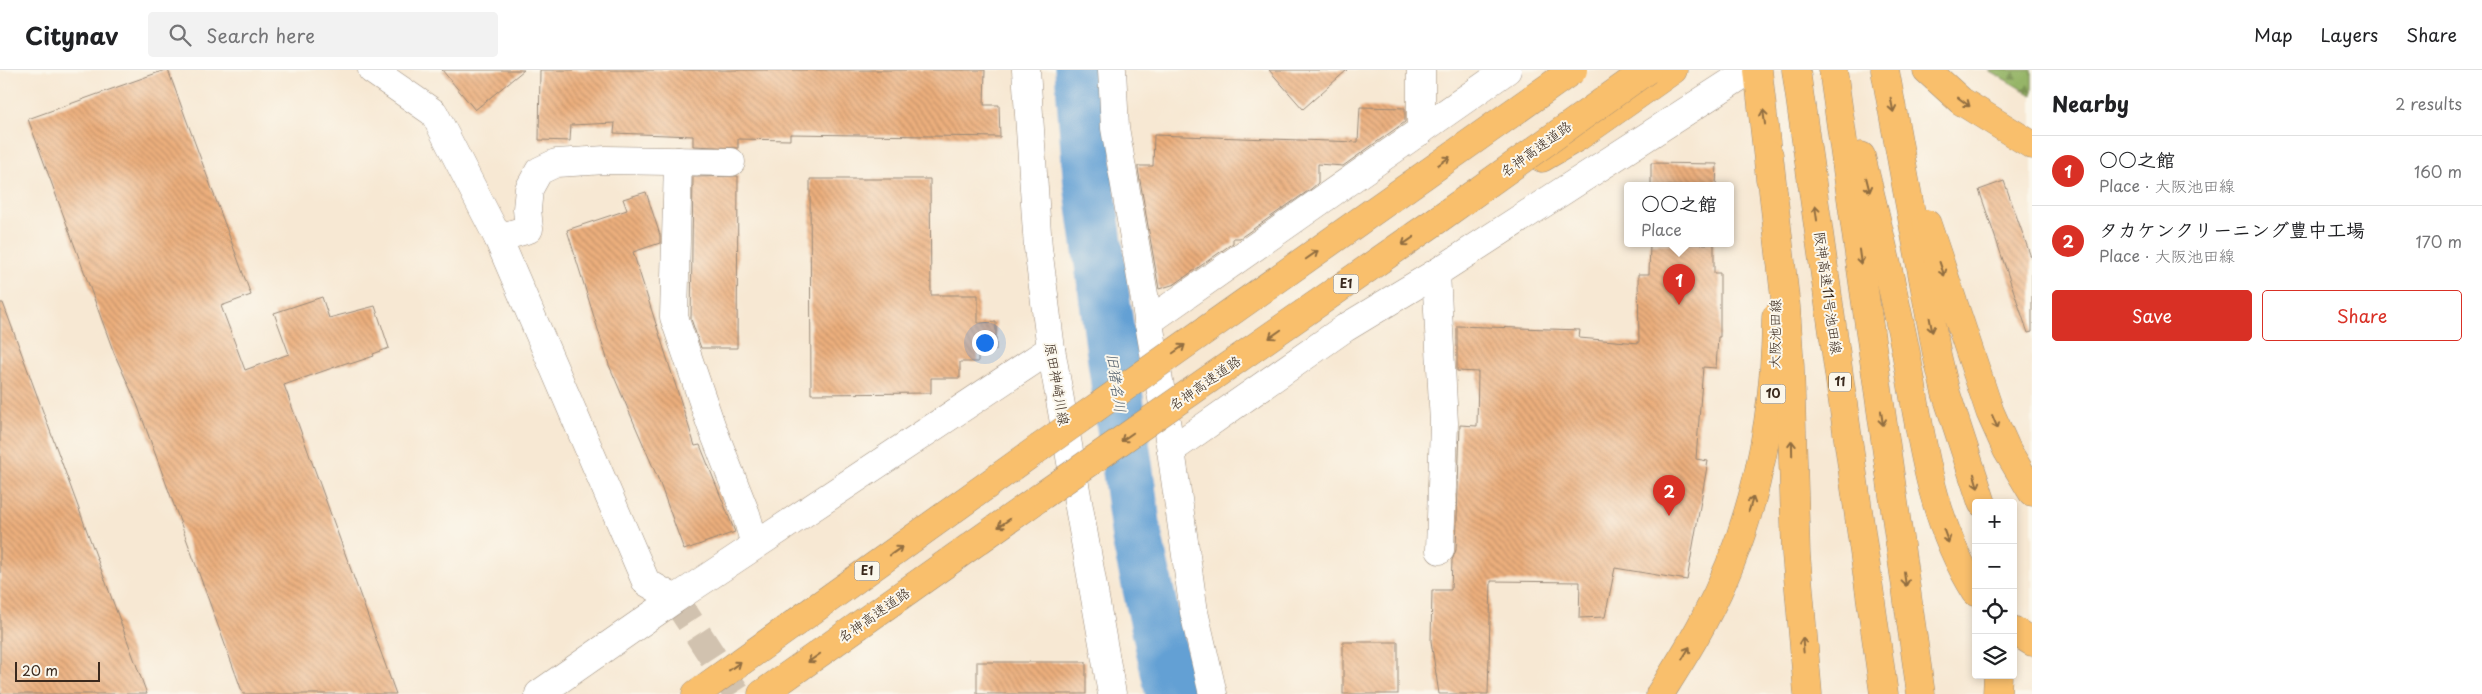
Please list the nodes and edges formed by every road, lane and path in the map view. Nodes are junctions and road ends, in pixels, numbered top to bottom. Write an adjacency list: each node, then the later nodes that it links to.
1 (372, 70): 23 (street)
2 (1026, 70): 27 (street, 原田神崎川線)
3 (1112, 70): 26 (street)
4 (1421, 70): 16 (street)
5 (1507, 70): 16 (street)
6 (1573, 70): 39 (main road, E1, one-way to 6, bridge)
7 (1647, 70): 22 (main road, 名神高速道路 / E1, bridge)
8 (1673, 70): 22 (main road, bridge)
9 (1750, 70): 24 (street)
10 (1758, 70): 19 (main road, 大阪池田線 / 10, one-way to 10)
11 (1796, 70): 25 (main road, 阪神高速11号池田線 / 11, one-way to 11)
12 (1833, 70): 47 (main road, one-way to 47)
13 (1840, 70): 33 (main road, one-way to 33)
14 (1885, 70): 17 (main road, one-way to 17)
15 (1927, 70): 18 (main road, one-way to 18)
16 (1420, 131): 26 (street)
17 (1898, 140): 29 (main road, one-way to 29); 30 (main road, one-way to 30)
18 (2032, 145)
19 (1769, 156): 43 (main road, 大阪池田線 / 10, one-way to 19); 44 (main road, one-way to 19)
20 (678, 161): 21 (street); 23 (street); 31 (street)
21 (731, 162)
22 (1433, 223): 40 (main road, 名神高速道路 / E1, one-way to 40, bridge)
23 (498, 238): 34 (street)
24 (1436, 273): 28 (street); 32 (street)
25 (1825, 273): 45 (main road); 46 (main road, 阪神高速11号池田線 / 11)
26 (1148, 322): 28 (street)
27 (1051, 349): 31 (street); 41 (street, 原田神崎川線)
28 (1171, 450): 42 (street)
29 (2032, 492)
30 (1981, 499)
31 (755, 545): 34 (street)
32 (1440, 550)
33 (1974, 589)
34 (675, 599): 38 (street)
35 (2017, 633): 36 (main road)
36 (2032, 642)
37 (1998, 679): 48 (main road)
38 (539, 694)
39 (696, 694)
40 (762, 694)
41 (1112, 694)
42 (1213, 694)
43 (1660, 694)
44 (1808, 694)
45 (1867, 694)
46 (1884, 694)
47 (1921, 694)
48 (1997, 694)

